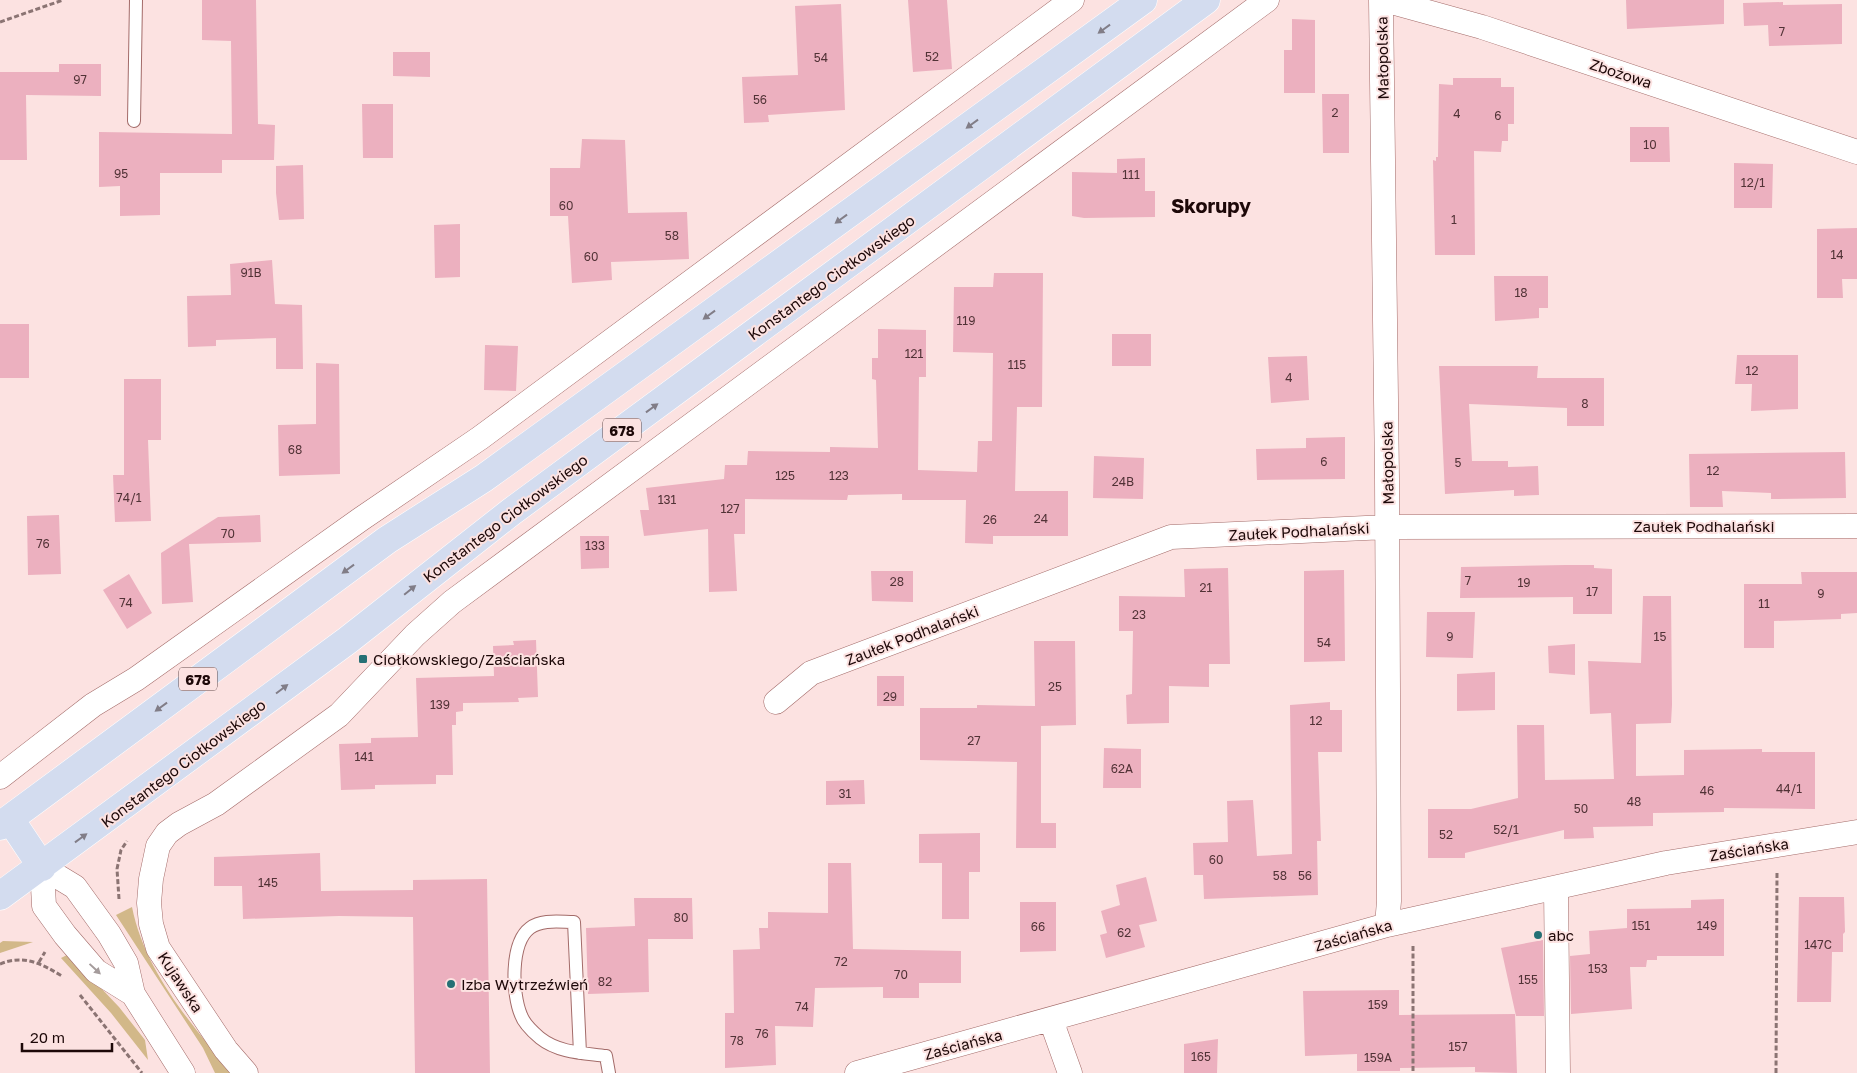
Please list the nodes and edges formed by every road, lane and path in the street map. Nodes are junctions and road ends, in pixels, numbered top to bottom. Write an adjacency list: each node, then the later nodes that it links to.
1 (63, 0): 8 (path)
2 (136, 0): 9 (lane)
3 (1072, 0): 14 (street)
4 (1143, 0): 15 (highway, 678, one-way to 15)
5 (1206, 0): 19 (highway, Konstantego Ciołkowskiego / 678, one-way to 5)
6 (1267, 0): 33 (street, Kujawska)
7 (1382, 0): 10 (street, Zbożowa); 12 (street, Małopolska)
8 (0, 22)
9 (134, 121)
10 (1857, 152)
11 (1857, 526): 12 (street, Zaułek Podhalański)
12 (1387, 527): 13 (street, Zaułek Podhalański); 24 (street, Małopolska)
13 (776, 702)
14 (0, 777)
15 (5, 822): 19 (highway)
16 (1857, 832): 18 (street, Zaściańska)
17 (131, 834): 22 (path)
18 (1771, 845): 20 (street, Zaściańska); 39 (path)
19 (42, 867): 21 (highway, Konstantego Ciołkowskiego / 678); 22 (street); 28 (street, one-way to 28)
20 (1556, 888): 23 (street, Zaściańska); 38 (street)
21 (0, 896)
22 (95, 914): 28 (street)
23 (1413, 919): 24 (street, Zaściańska); 37 (path)
24 (1387, 925): 29 (street, Zaściańska)
25 (0, 964): 26 (path)
26 (64, 977)
27 (76, 991): 31 (path)
28 (133, 994): 32 (street)
29 (1052, 1020): 35 (street, Zaściańska); 36 (street)
30 (580, 1053): 30 (lane); 34 (lane)
31 (142, 1073)
32 (184, 1073)
33 (246, 1073)
34 (609, 1073)
35 (857, 1073)
36 (1070, 1073)
37 (1413, 1073)
38 (1558, 1073)
39 (1776, 1073)

